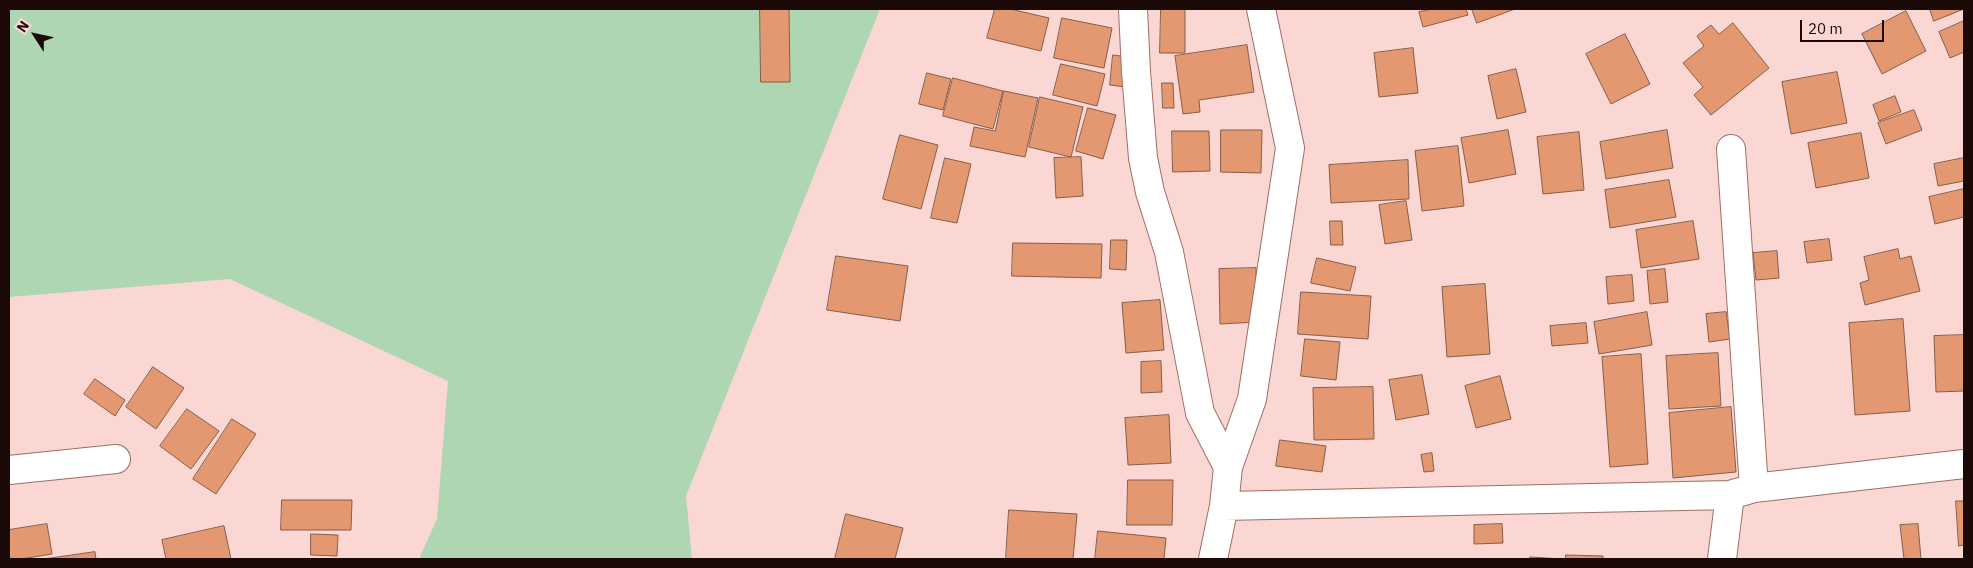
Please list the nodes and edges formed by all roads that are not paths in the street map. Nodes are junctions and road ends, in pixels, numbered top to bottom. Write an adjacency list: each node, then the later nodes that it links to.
1 (1133, 9): 6 (street)
2 (1261, 9): 6 (street)
3 (1731, 149): 8 (street)
4 (116, 459): 7 (street)
5 (1964, 464): 8 (street)
6 (1228, 467): 9 (street)
7 (9, 470)
8 (1742, 492): 9 (street); 11 (street)
9 (1224, 506): 10 (street)
10 (1213, 559)
11 (1722, 559)

